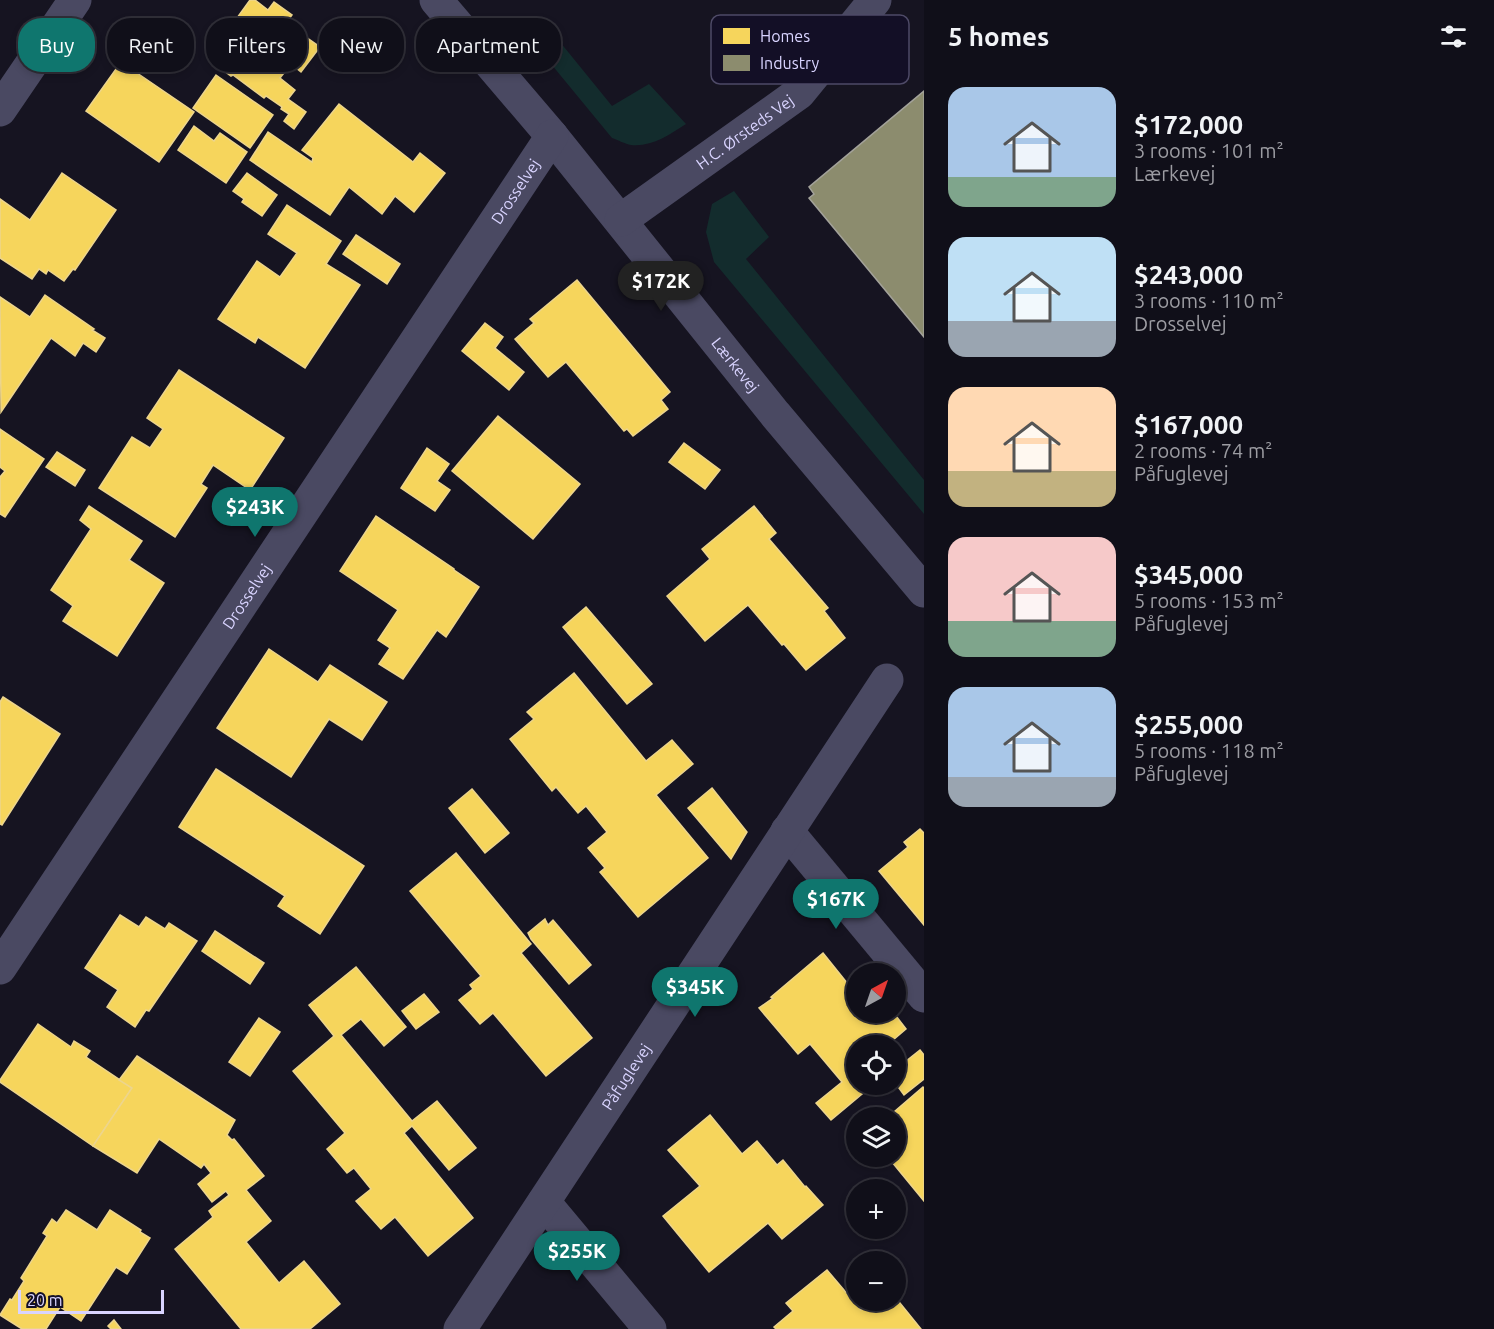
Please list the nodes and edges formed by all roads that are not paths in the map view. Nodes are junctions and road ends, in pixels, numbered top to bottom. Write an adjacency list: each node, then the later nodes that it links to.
1 (75, 0): 6 (street)
2 (436, 0): 7 (street, Lærkevej)
3 (875, 0): 4 (street, H.C. Ørsteds Vej)
4 (863, 15)
5 (807, 84): 8 (street, H.C. Ørsteds Vej)
6 (0, 110)
7 (552, 136): 8 (street, Lærkevej); 12 (street, Drosselvej)
8 (621, 220): 9 (street, Lærkevej)
9 (924, 591)
10 (887, 680): 11 (street, Påfuglevej)
11 (787, 831): 13 (street); 14 (street, Påfuglevej)
12 (0, 968)
13 (924, 996)
14 (544, 1202): 15 (street, Påfuglevej); 16 (street)
15 (460, 1329)
16 (650, 1329)

